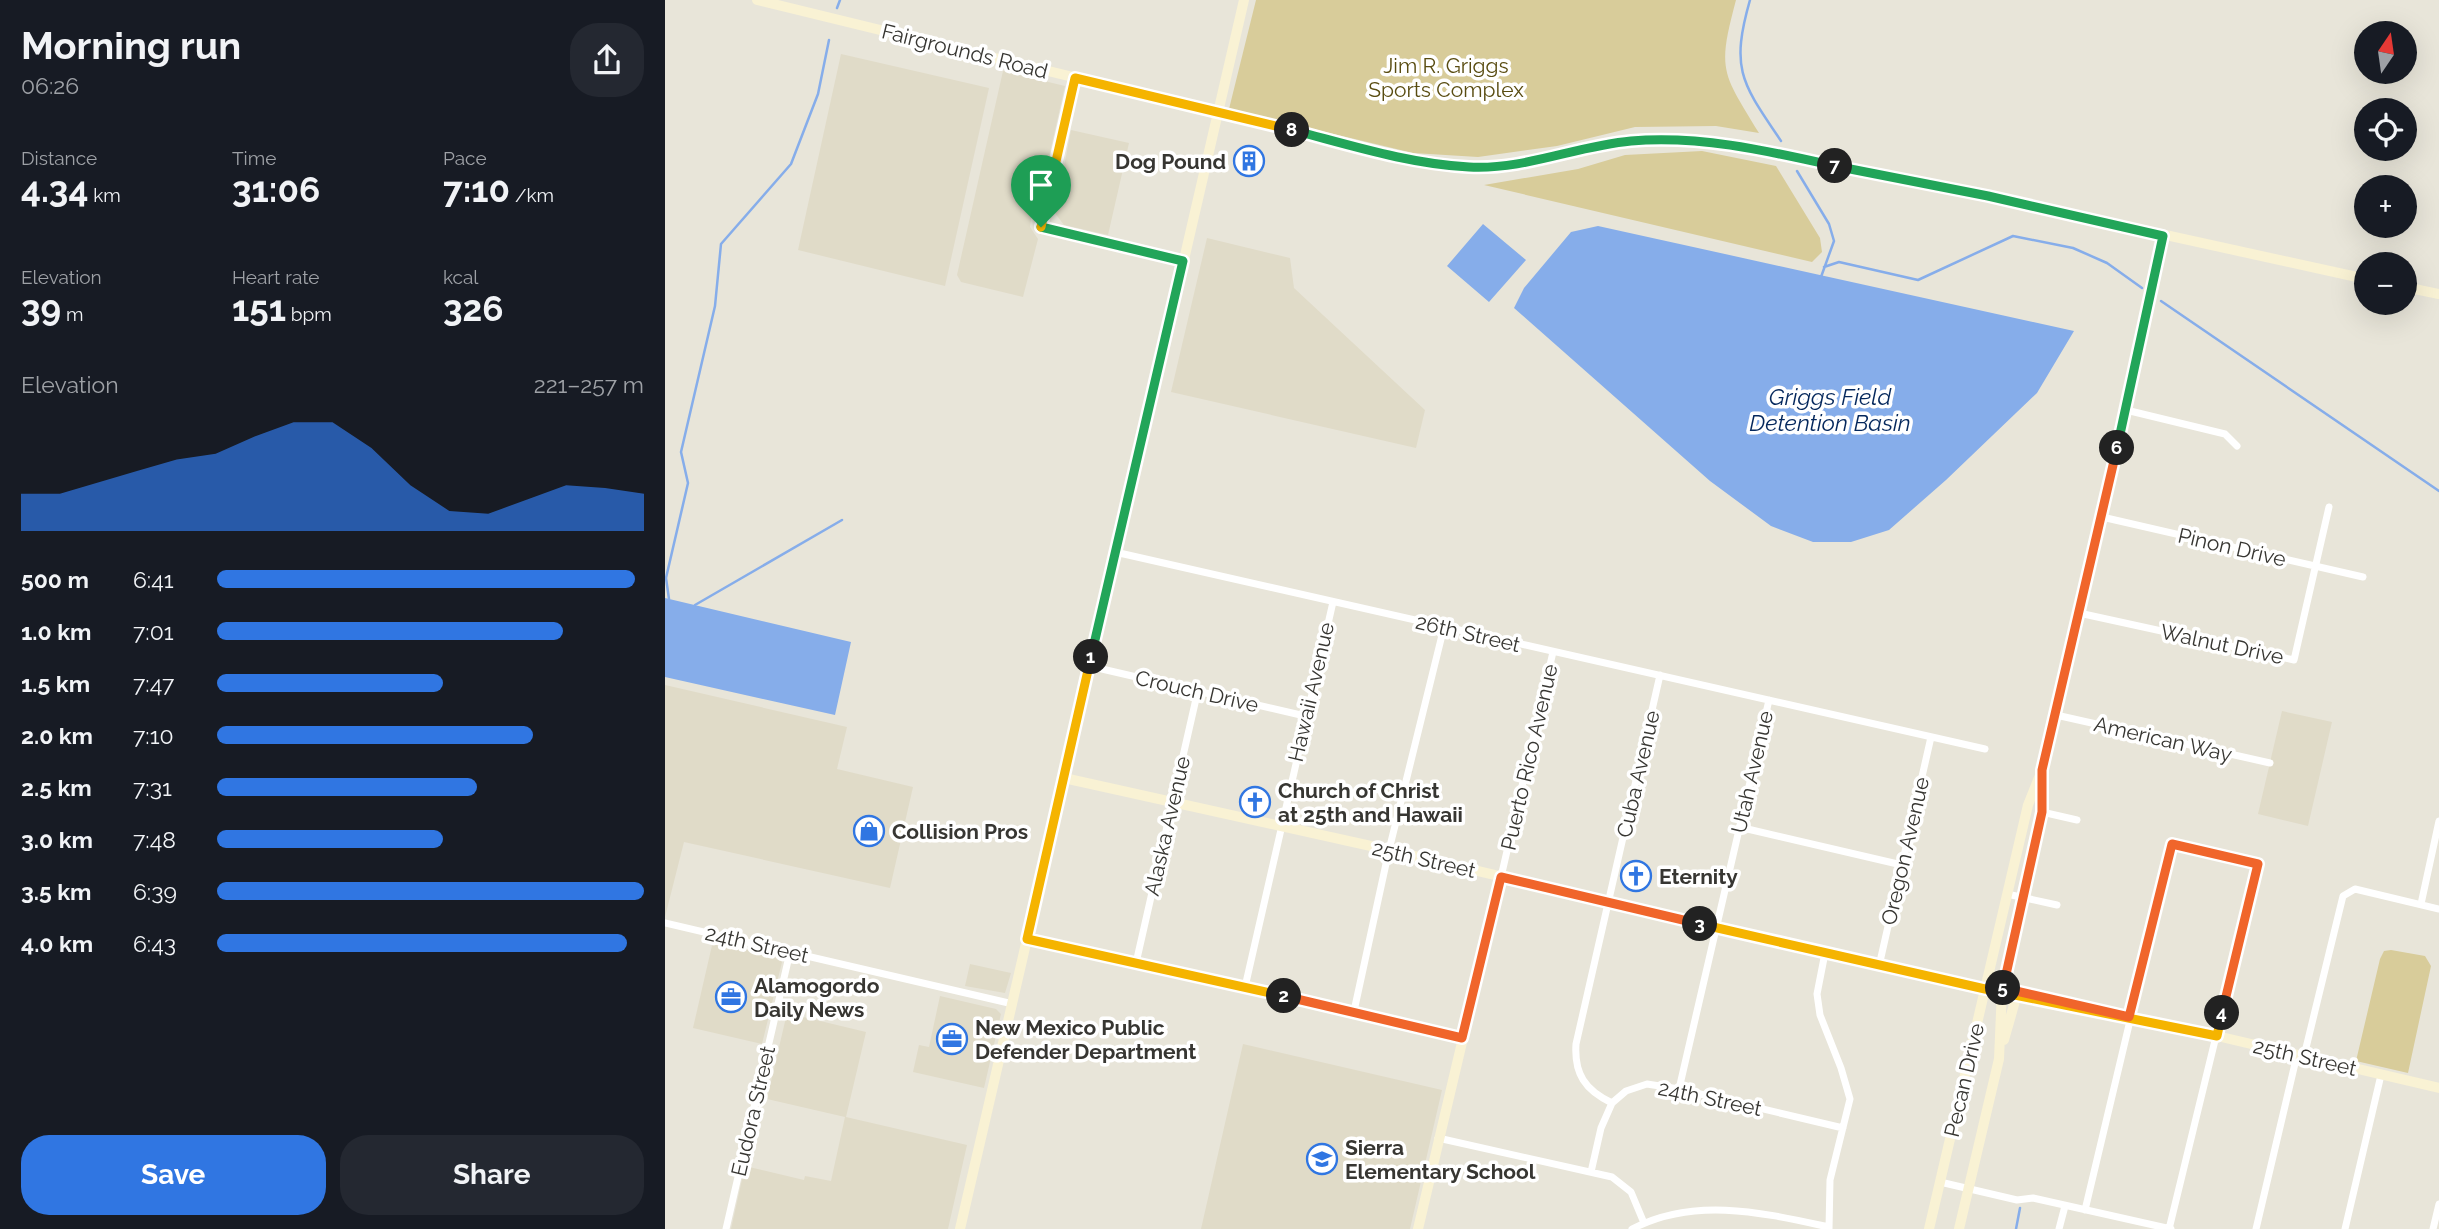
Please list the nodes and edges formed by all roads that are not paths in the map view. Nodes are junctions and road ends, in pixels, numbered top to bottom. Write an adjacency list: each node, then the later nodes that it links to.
1 (757, 0): 3 (main road, Fairgrounds Road)
2 (1244, 0): 4 (main road)
3 (1075, 78): 4 (main road, Fairgrounds Road); 6 (street)
4 (1219, 113): 5 (main road, Fairgrounds Road); 6 (main road)
5 (2163, 236): 7 (main road, Fairgrounds Road); 10 (main road, Pecan Drive)
6 (1183, 261): 14 (main road)
7 (2354, 276)
8 (2417, 289): 9 (main road)
9 (2439, 294)
10 (2126, 410): 11 (street); 13 (main road, Pecan Drive)
11 (2237, 446)
12 (2329, 507): 15 (street, Walnut Drive)
13 (2102, 517): 15 (street, Pinon Drive); 18 (main road, Pecan Drive)
14 (1115, 552): 17 (street, 26th Street); 21 (main road)
15 (2317, 566): 16 (street, Pinon Drive); 18 (street, Walnut Drive)
16 (2363, 577)
17 (1333, 602): 19 (street, 26th Street); 26 (street, Hawaii Avenue)
18 (2079, 613): 25 (main road, Pecan Drive)
19 (1444, 627): 20 (street, 26th Street); 38 (street)
20 (1553, 652): 22 (street, 26th Street); 40 (street, Puerto Rico Avenue)
21 (1089, 666): 23 (street, Crouch Drive); 31 (main road)
22 (1660, 675): 24 (street, 26th Street); 43 (street, Cuba Avenue)
23 (1198, 690): 26 (street, Crouch Drive); 32 (street, Alaska Avenue)
24 (1769, 700): 27 (street, 26th Street); 37 (street, Utah Avenue)
25 (2056, 715): 29 (street, American Way); 30 (main road, Pecan Drive)
26 (1305, 716): 36 (street, Hawaii Avenue)
27 (1931, 737): 28 (street, 26th Street); 39 (street, Oregon Avenue)
28 (1985, 749)
29 (2270, 763)
30 (2042, 770): 33 (main road, Pecan Drive); 41 (main road, Pecan Drive)
31 (1064, 778): 32 (main road, 25th Street); 49 (main road)
32 (1172, 802): 36 (main road, 25th Street); 52 (street, Alaska Avenue)
33 (2042, 812): 34 (street); 42 (main road, Pecan Drive)
34 (2077, 820)
35 (2439, 821): 44 (street)
36 (1281, 826): 38 (main road, 25th Street); 54 (street, Hawaii Avenue)
37 (1739, 827): 39 (street); 48 (street, Utah Avenue)
38 (1389, 850): 40 (main road, 25th Street); 59 (street)
39 (1902, 864): 53 (street, Oregon Avenue)
40 (1501, 877): 43 (main road, 25th Street); 62 (main road, Puerto Rico Avenue)
41 (2007, 894): 42 (street); 55 (main road, Pecan Drive)
42 (2024, 898): 45 (street); 56 (main road, Pecan Drive)
43 (1609, 902): 48 (main road, 25th Street); 68 (street, Cuba Avenue)
44 (2421, 904): 46 (street); 63 (street)
45 (2057, 905)
46 (2439, 909)
47 (665, 923): 50 (street, 24th Street)
48 (1718, 928): 51 (main road, 25th Street); 67 (street, Utah Avenue)
49 (1027, 939): 52 (street); 58 (main road)
50 (790, 952): 58 (street, 24th Street); 79 (street, Eudora Street)
51 (1825, 953): 53 (main road, 25th Street); 69 (street)
52 (1136, 963): 54 (street)
53 (1879, 966): 55 (main road, 25th Street)
54 (1245, 988): 59 (street)
55 (1985, 989): 56 (main road, 25th Street); 72 (main road, Pecan Drive)
56 (2002, 990): 57 (main road, 25th Street); 64 (main road, Pecan Drive)
57 (2017, 993): 60 (main road, 25th Street); 64 (main road)
58 (1013, 1004): 80 (main road)
59 (1354, 1011): 62 (street)
60 (2129, 1017): 61 (main road, 25th Street); 61 (street); 76 (street)
61 (2217, 1036): 63 (main road, 25th Street); 86 (street)
62 (1462, 1038): 70 (main road, Puerto Rico Avenue)
63 (2300, 1056): 65 (main road, 25th Street); 87 (street)
64 (1999, 1059): 73 (main road, Pecan Drive)
65 (2381, 1075): 66 (main road, 25th Street); 88 (street)
66 (2439, 1088)
67 (1679, 1089): 68 (street, 24th Street); 69 (street, 24th Street)
68 (1612, 1103): 71 (street)
69 (1843, 1129): 78 (street)
70 (1438, 1138): 71 (street); 81 (main road, Puerto Rico Avenue)
71 (1591, 1172): 77 (street)
72 (1940, 1182): 73 (street); 83 (main road, Pecan Drive)
73 (1968, 1189): 75 (street); 84 (main road, Pecan Drive)
74 (2439, 1204): 89 (street)
75 (2065, 1206): 76 (street); 85 (street)
76 (2085, 1210): 86 (street)
77 (1644, 1223): 78 (street); 82 (street)
78 (1829, 1228)
79 (726, 1229)
80 (960, 1229)
81 (1418, 1229)
82 (1632, 1229)
83 (1929, 1229)
84 (1959, 1229)
85 (2059, 1229)
86 (2170, 1229)
87 (2256, 1229)
88 (2345, 1229)
89 (2433, 1229)

